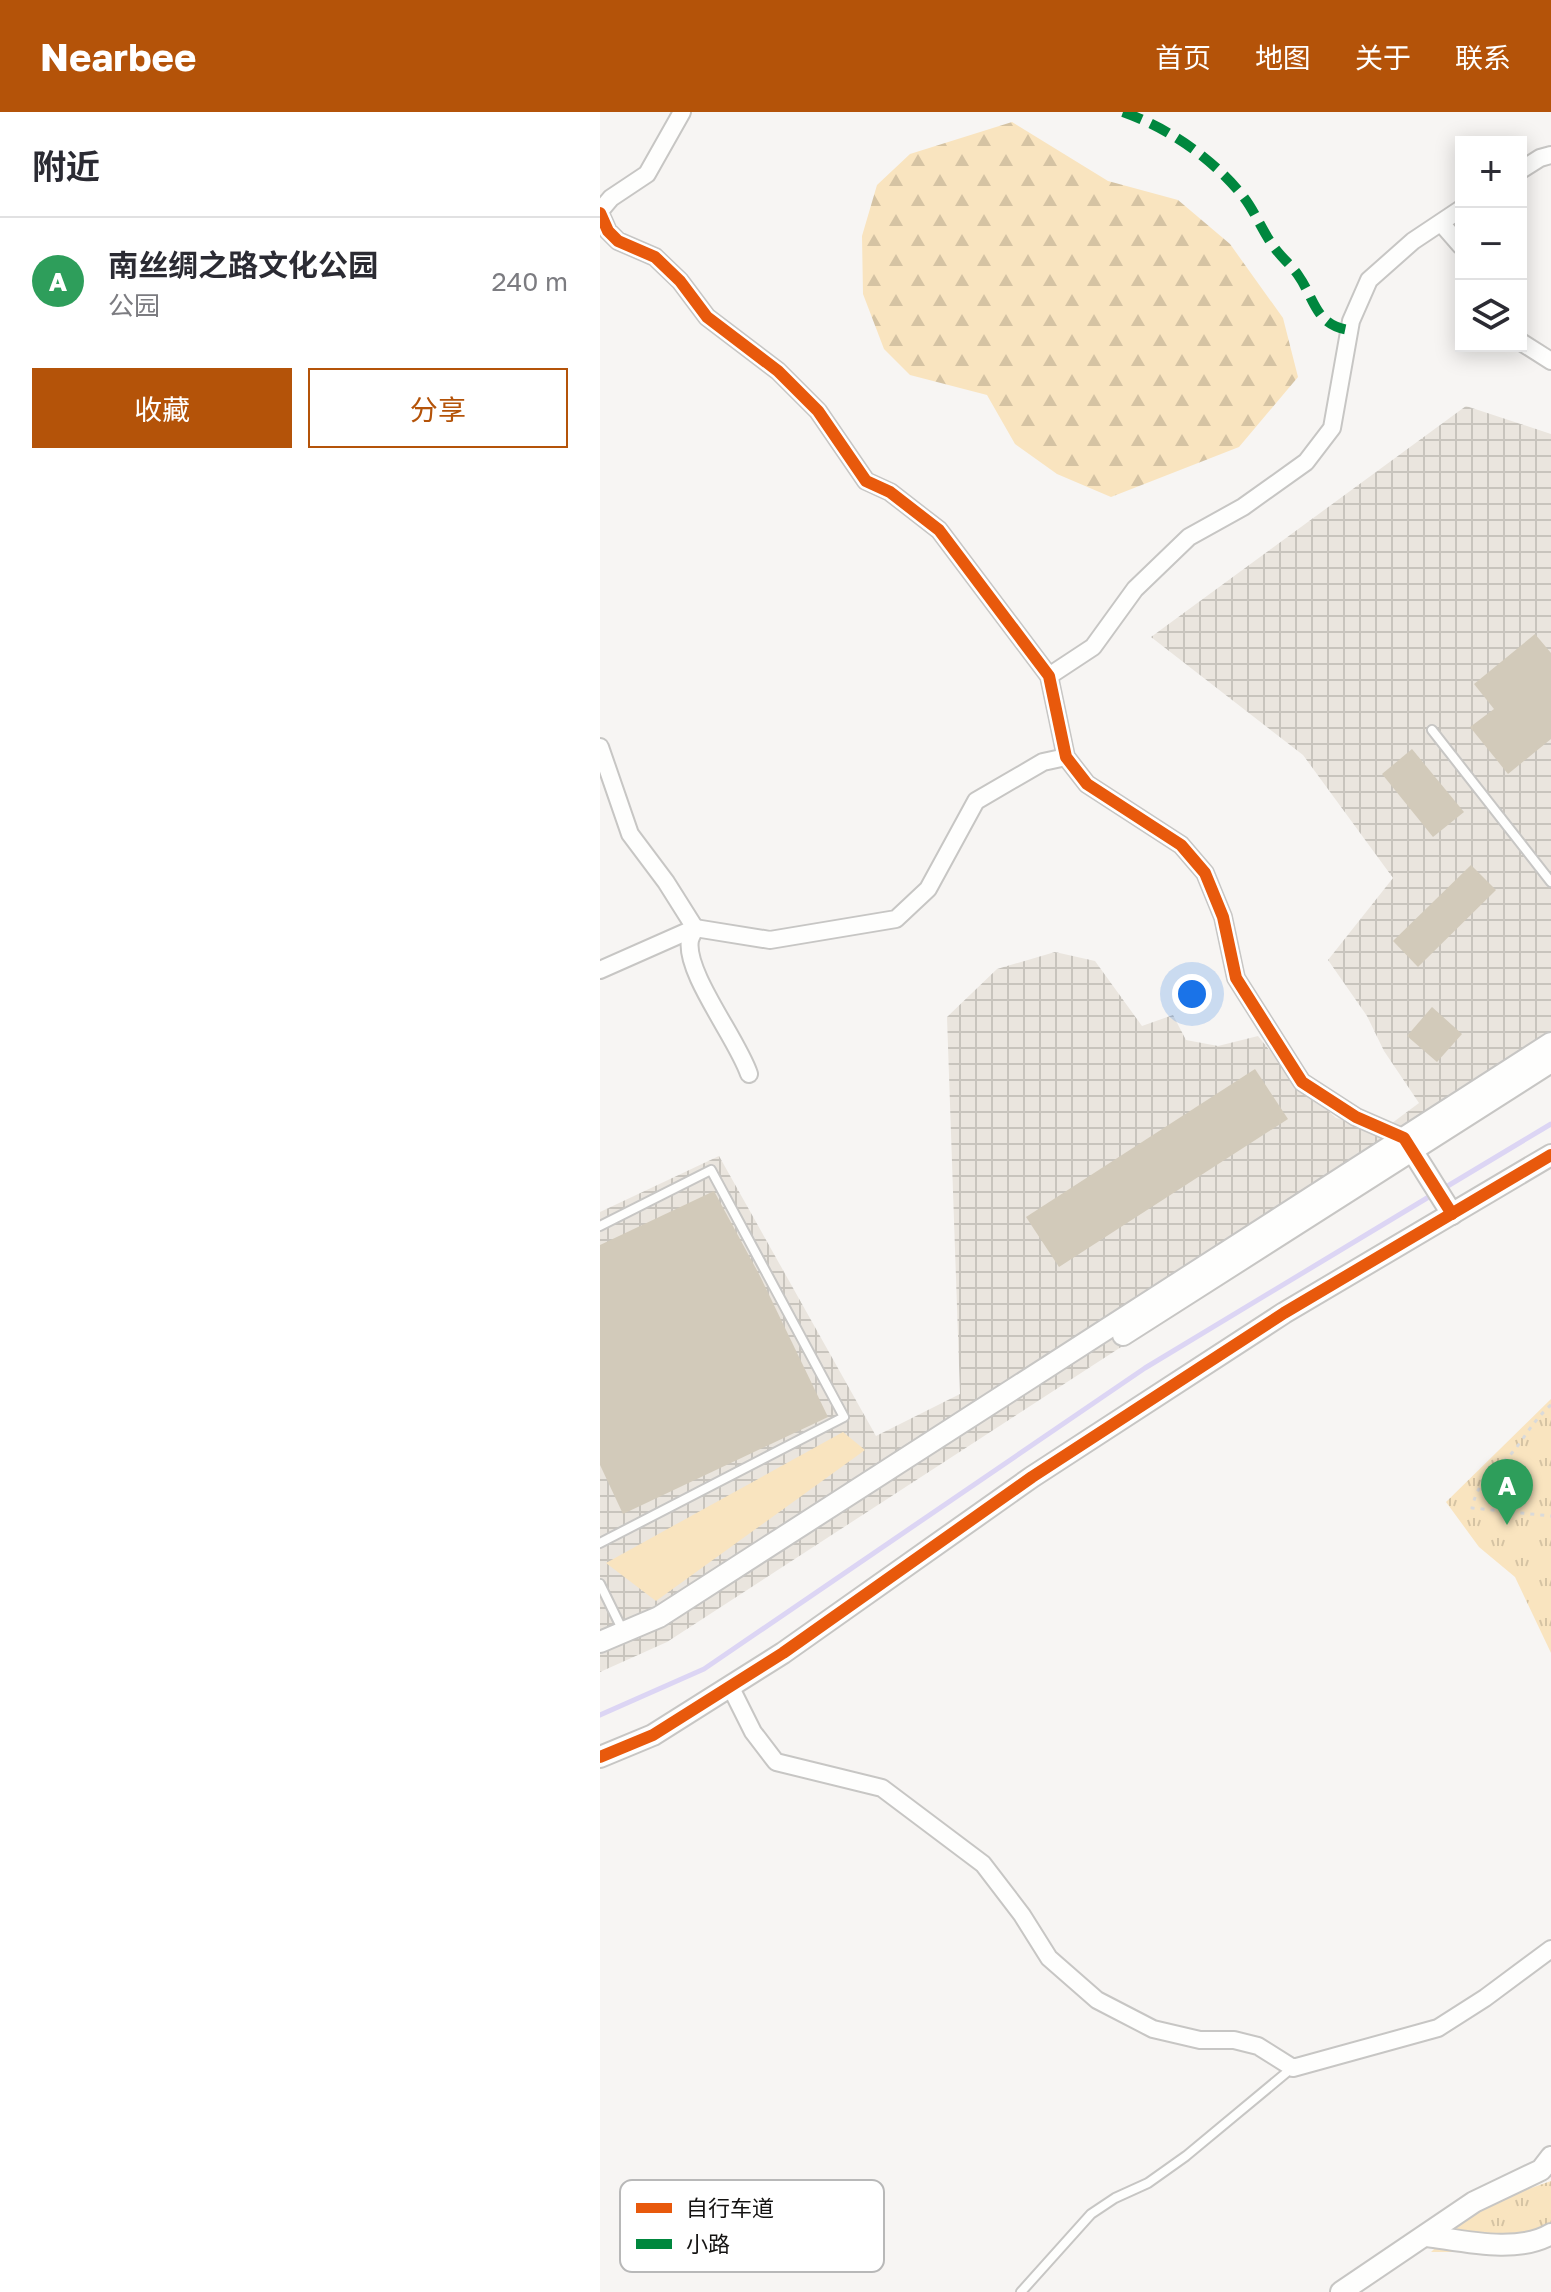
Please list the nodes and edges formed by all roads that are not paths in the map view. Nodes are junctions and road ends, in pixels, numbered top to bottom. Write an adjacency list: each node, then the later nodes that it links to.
1 (682, 112): 4 (street)
2 (1551, 155): 3 (street)
3 (1527, 167)
4 (600, 212): 10 (street)
5 (1455, 213): 6 (street)
6 (1441, 223): 7 (street); 10 (street)
7 (1455, 239)
8 (1527, 346): 9 (street)
9 (1551, 361)
10 (1049, 676): 13 (street)
11 (1432, 730): 14 (lane)
12 (600, 747): 15 (street)
13 (1066, 757): 15 (street); 20 (street)
14 (1551, 882)
15 (695, 928): 16 (street); 19 (street)
16 (600, 970)
17 (1551, 1043): 20 (street)
18 (1551, 1062): 20 (street)
19 (749, 1074)
20 (1408, 1144): 22 (street); 26 (street); 28 (street)
21 (1551, 1155): 22 (street)
22 (1452, 1214): 29 (street)
23 (600, 1226): 24 (lane)
24 (600, 1543)
25 (600, 1584): 26 (lane)
26 (624, 1632): 27 (street)
27 (600, 1642)
28 (600, 1656)
29 (730, 1686): 30 (street); 32 (street)
30 (600, 1757)
31 (1551, 1949): 32 (street)
32 (1293, 2068): 37 (lane)
33 (1551, 2157): 35 (street)
34 (1551, 2234): 35 (street)
35 (1427, 2236): 36 (street)
36 (1346, 2290)
37 (1021, 2292)

